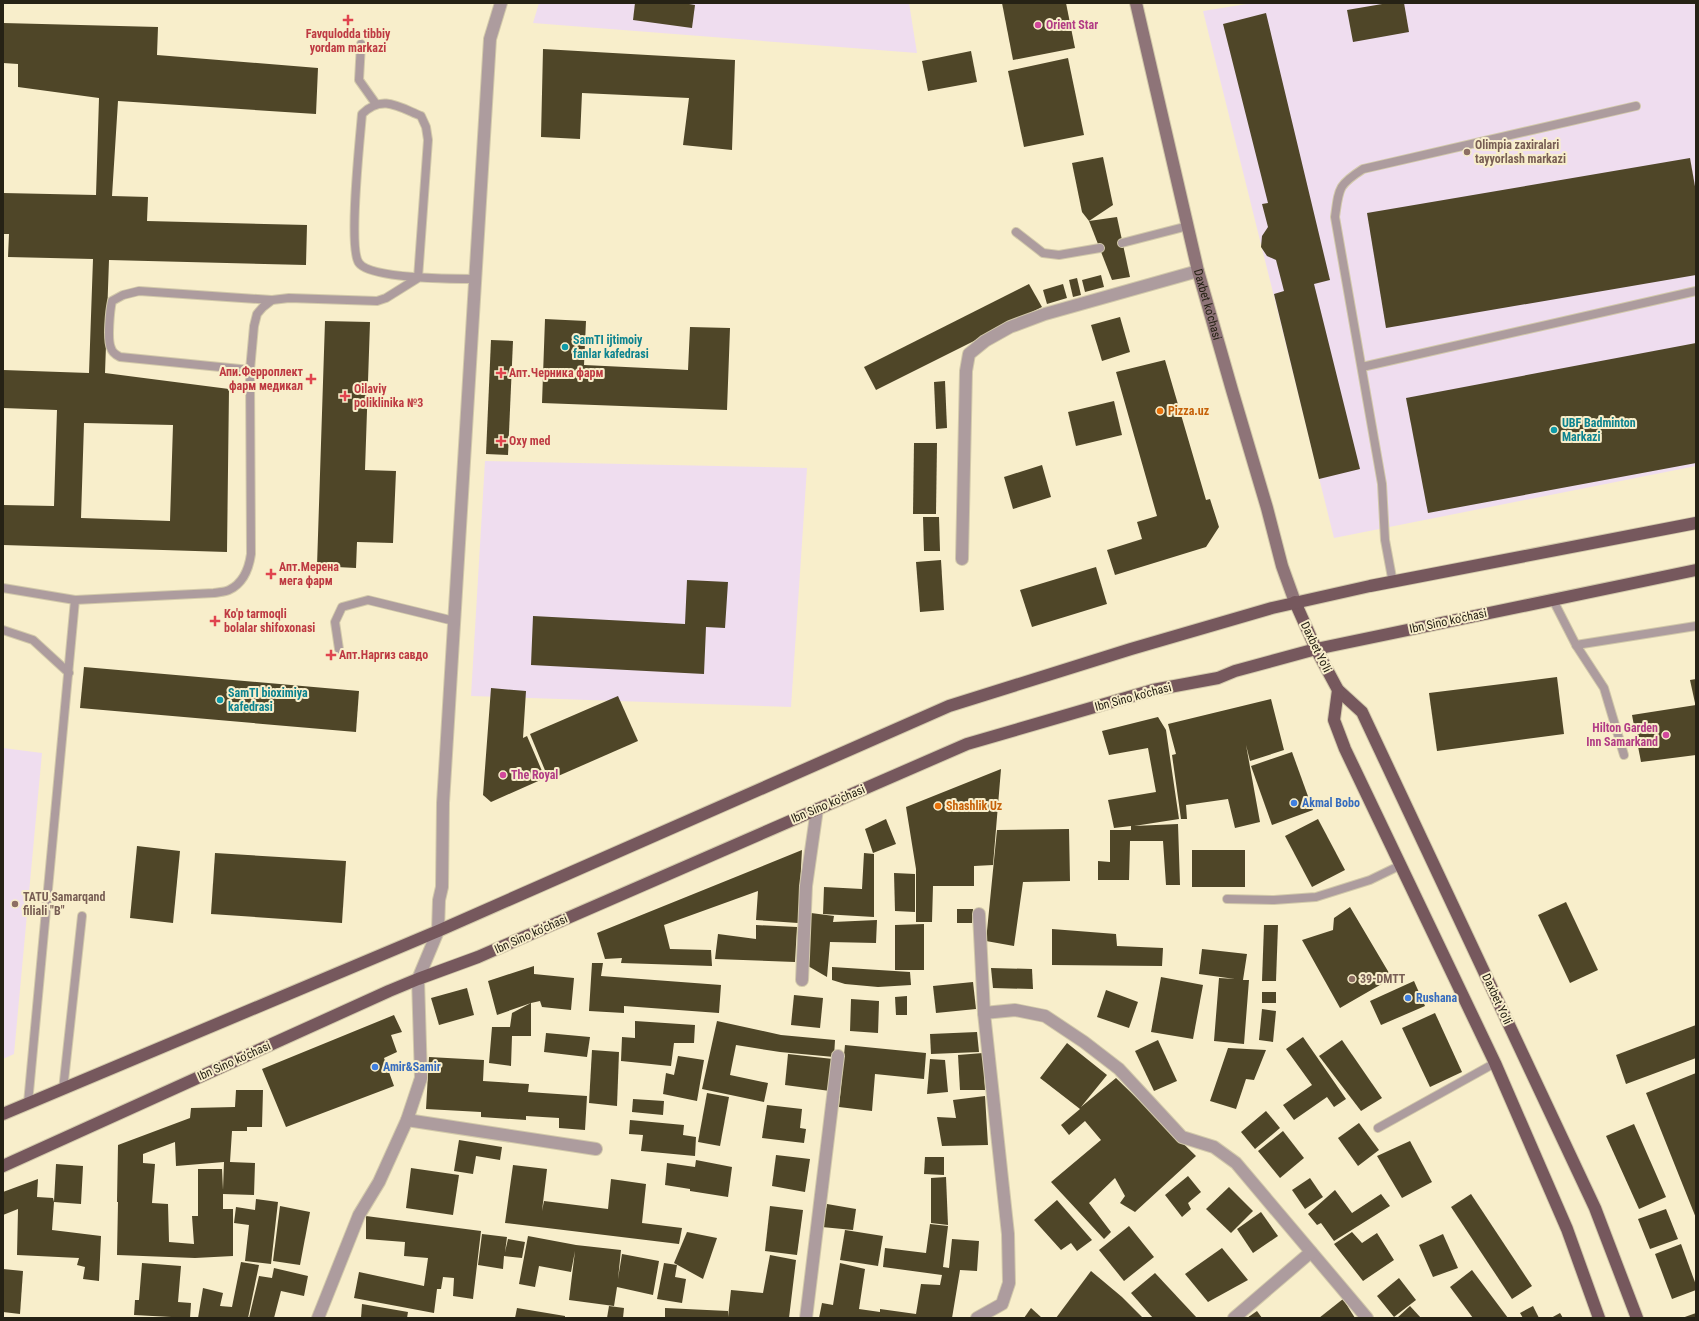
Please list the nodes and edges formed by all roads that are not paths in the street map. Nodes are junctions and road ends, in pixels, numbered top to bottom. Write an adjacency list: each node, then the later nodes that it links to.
1 (501, 3): 12 (street)
2 (1136, 3): 6 (main road, Daxbet ko'chasi)
3 (361, 44): 4 (lane)
4 (376, 104): 11 (lane); 11 (lane)
5 (1636, 106): 15 (lane)
6 (1188, 226): 8 (lane); 10 (main road, Daxbet ko'chasi)
7 (1016, 232): 9 (lane)
8 (1122, 242)
9 (1100, 248)
10 (1198, 271): 18 (street); 24 (main road, Daxbet ko'chasi)
11 (418, 278): 12 (lane); 14 (lane)
12 (475, 279): 25 (street)
13 (1696, 291): 15 (lane)
14 (272, 300): 16 (lane); 16 (lane)
15 (1362, 367): 20 (lane)
16 (250, 370): 22 (lane)
17 (1696, 523): 20 (main road)
18 (962, 559)
19 (1696, 570): 23 (main road, Ibn Sino ko'chasi)
20 (1393, 583): 24 (main road)
21 (3, 588): 22 (lane)
22 (75, 600): 31 (lane)
23 (1552, 600): 28 (lane); 30 (main road, Ibn Sino ko'chasi)
24 (1295, 602): 30 (main road, Daxbet Yo'li); 39 (main road)
25 (454, 621): 29 (lane); 39 (street)
26 (1696, 626): 28 (lane)
27 (3, 630): 31 (lane)
28 (1576, 645): 33 (lane)
29 (339, 648)
30 (1316, 649): 32 (main road, Daxbet Yo'li); 34 (main road, Ibn Sino ko'chasi)
31 (68, 672): 46 (lane)
32 (1338, 690): 35 (main road); 59 (main road, Daxbet Yo'li)
33 (1624, 755)
34 (817, 809): 40 (main road, Ibn Sino ko'chasi); 41 (street)
35 (1400, 865): 36 (lane); 44 (main road)
36 (1227, 899)
37 (979, 914): 42 (street)
38 (82, 916): 45 (lane)
39 (438, 931): 40 (street); 45 (main road)
40 (418, 978): 48 (street); 51 (main road, Ibn Sino ko'chasi)
41 (802, 980)
42 (984, 1013): 52 (street); 55 (street)
43 (838, 1056): 54 (street)
44 (1496, 1063): 49 (lane); 58 (main road)
45 (63, 1090): 46 (main road)
46 (28, 1104): 47 (main road)
47 (4, 1112)
48 (407, 1120): 50 (street); 53 (street)
49 (1378, 1128)
50 (596, 1149)
51 (3, 1166)
52 (1311, 1252): 56 (street); 57 (street)
53 (318, 1318)
54 (806, 1318)
55 (977, 1318)
56 (1234, 1318)
57 (1367, 1318)
58 (1599, 1318)
59 (1637, 1318)

